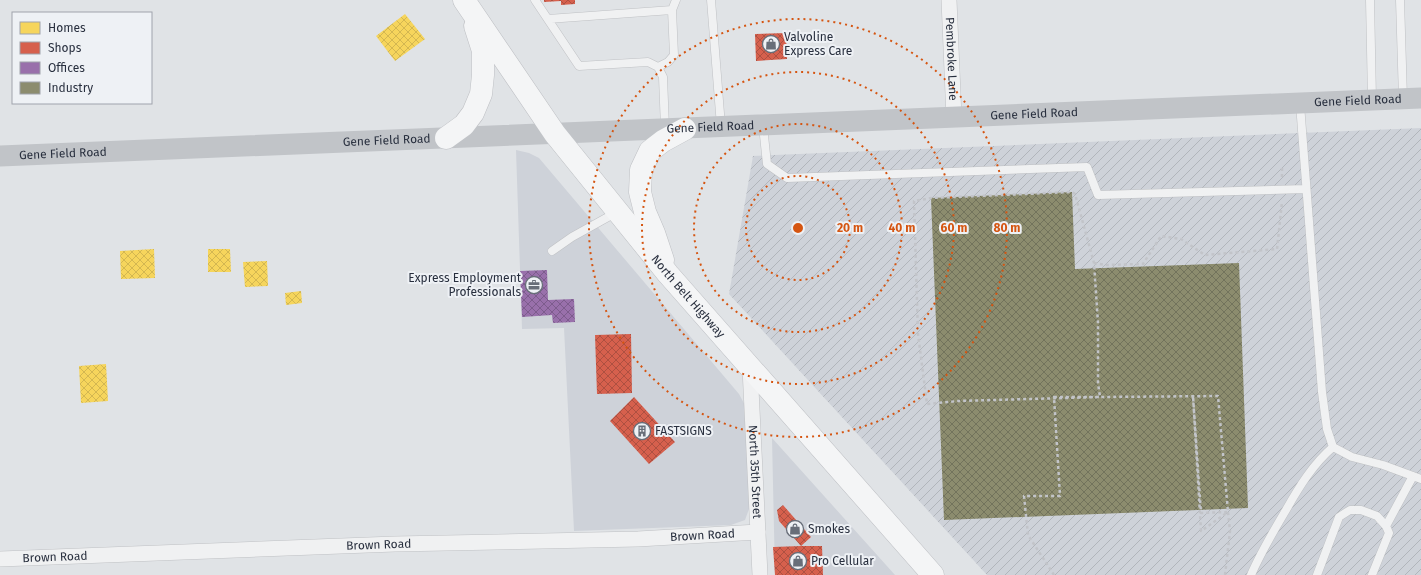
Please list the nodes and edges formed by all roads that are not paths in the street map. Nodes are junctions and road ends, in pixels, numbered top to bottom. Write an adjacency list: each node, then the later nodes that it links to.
1 (535, 0): 9 (lane)
2 (676, 0): 8 (lane)
3 (711, 0): 16 (lane)
4 (949, 0): 14 (street, Pembroke Lane)
5 (1370, 0): 12 (lane)
6 (1400, 0): 11 (lane)
7 (466, 3): 18 (main road, North Belt Highway); 19 (main road)
8 (672, 10): 9 (lane); 10 (lane)
9 (548, 19): 10 (lane)
10 (658, 67): 17 (lane)
11 (1412, 99): 12 (street, Gene Field Road)
12 (1372, 101): 13 (street, Gene Field Road)
13 (1300, 104): 14 (street, Gene Field Road); 21 (lane)
14 (954, 118): 15 (street, Gene Field Road)
15 (763, 126): 16 (street, Gene Field Road); 21 (lane)
16 (721, 127): 17 (street, Gene Field Road)
17 (675, 129): 18 (street, Gene Field Road); 24 (main road)
18 (555, 134): 19 (street, Gene Field Road); 22 (main road, North Belt Highway)
19 (446, 138): 20 (street, Gene Field Road)
20 (0, 156)
21 (1306, 189): 26 (lane)
22 (618, 212): 23 (lane); 24 (main road, North Belt Highway)
23 (552, 251)
24 (668, 274): 25 (main road, North Belt Highway)
25 (750, 368): 29 (street, North 35th Street); 32 (main road, North Belt Highway)
26 (1334, 447): 27 (lane); 33 (lane)
27 (1417, 477): 28 (lane)
28 (1386, 526): 34 (lane); 35 (lane)
29 (758, 532): 30 (street, Brown Road); 31 (street, North 35th Street)
30 (0, 559)
31 (760, 575)
32 (933, 575)
33 (1251, 575)
34 (1317, 575)
35 (1372, 575)

